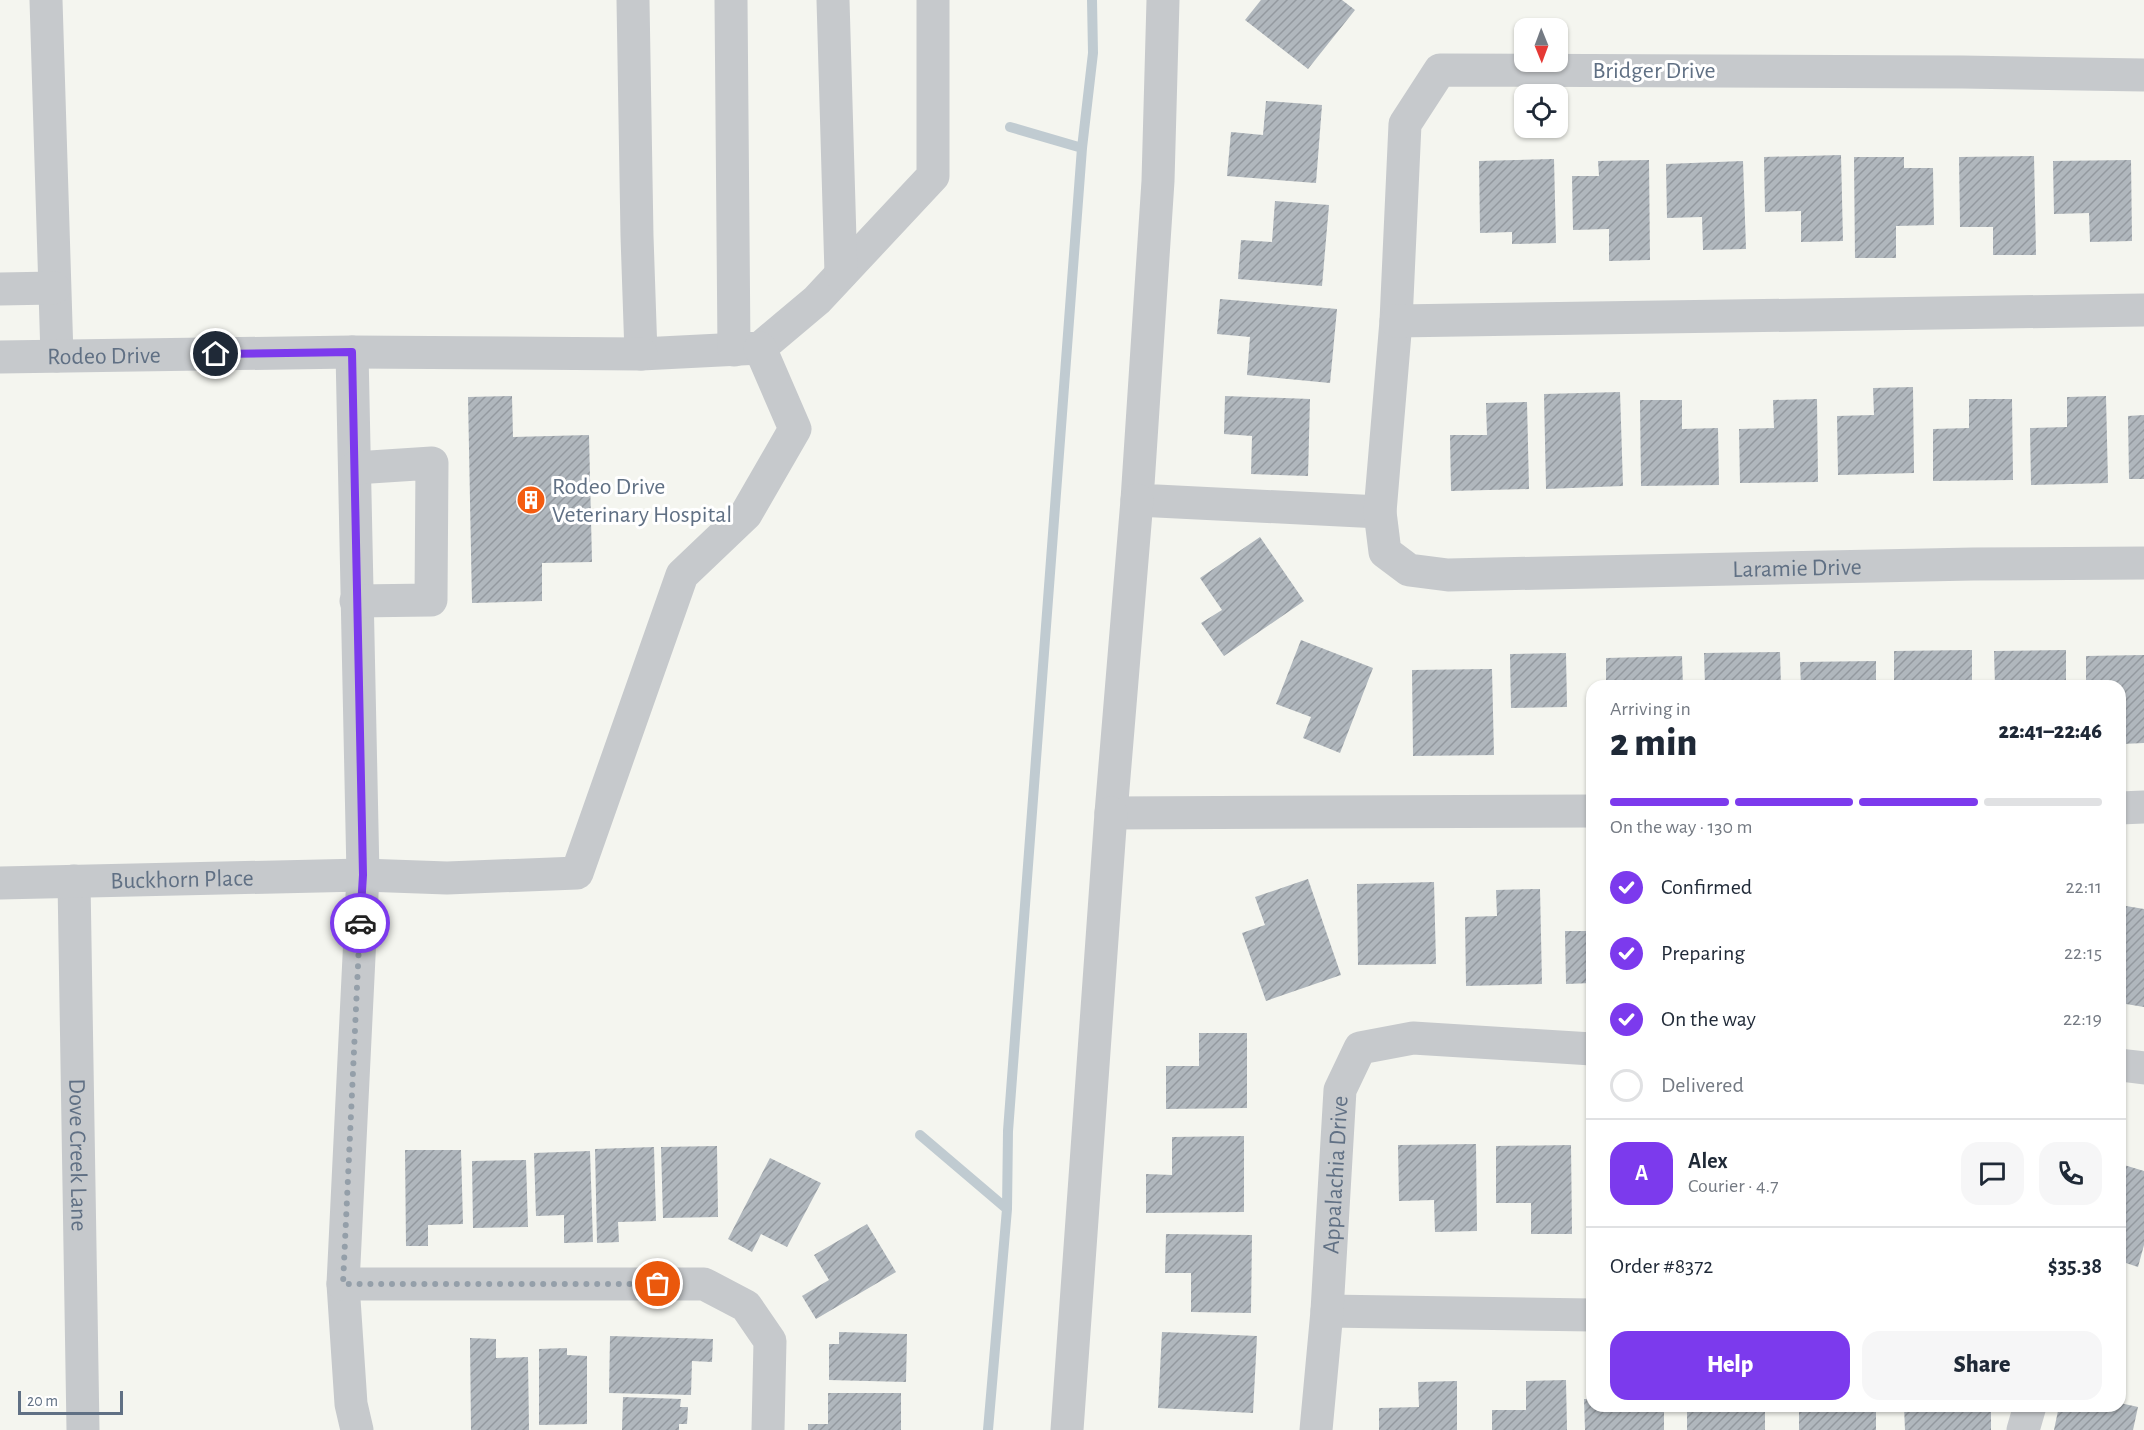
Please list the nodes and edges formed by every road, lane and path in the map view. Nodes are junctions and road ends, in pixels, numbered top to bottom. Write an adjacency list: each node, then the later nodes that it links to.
1 (46, 0): 9 (street)
2 (633, 0): 15 (street)
3 (730, 0): 13 (street)
4 (833, 0): 8 (street)
5 (933, 0): 8 (street)
6 (1163, 0): 19 (street)
7 (2144, 75): 12 (street, Bridger Drive)
8 (841, 274): 13 (street)
9 (54, 288): 10 (street); 16 (street)
10 (0, 289)
11 (2144, 310): 12 (street)
12 (1396, 321): 20 (street, Bridger Drive)
13 (747, 349): 15 (street, Rodeo Drive); 28 (street, Buckhorn Place)
14 (352, 352): 15 (street, Rodeo Drive); 16 (street, Rodeo Drive); 18 (street)
15 (641, 354)
16 (57, 356): 17 (street, Rodeo Drive)
17 (0, 357)
18 (355, 468): 23 (street); 23 (street)
19 (1137, 500): 20 (street); 27 (street)
20 (1380, 512): 22 (street, Bridger Drive)
21 (2144, 563): 22 (street, Laramie Drive)
22 (1448, 575)
23 (356, 601): 28 (street)
24 (2144, 807): 25 (street)
25 (2126, 808)
26 (1586, 811): 27 (street)
27 (1111, 813): 41 (street)
28 (363, 875): 29 (street, Buckhorn Place); 34 (street)
29 (74, 881): 30 (street, Buckhorn Place); 38 (street, Dove Creek Lane)
30 (0, 883)
31 (1586, 1049): 35 (street, Appalachia Drive)
32 (2126, 1066): 33 (street)
33 (2144, 1068)
34 (343, 1284): 39 (street); 40 (street)
35 (1327, 1311): 36 (street); 42 (street, Appalachia Drive)
36 (1586, 1315)
37 (2028, 1412): 43 (street)
38 (83, 1430)
39 (357, 1430)
40 (768, 1430)
41 (1067, 1430)
42 (1316, 1430)
43 (2024, 1430)

